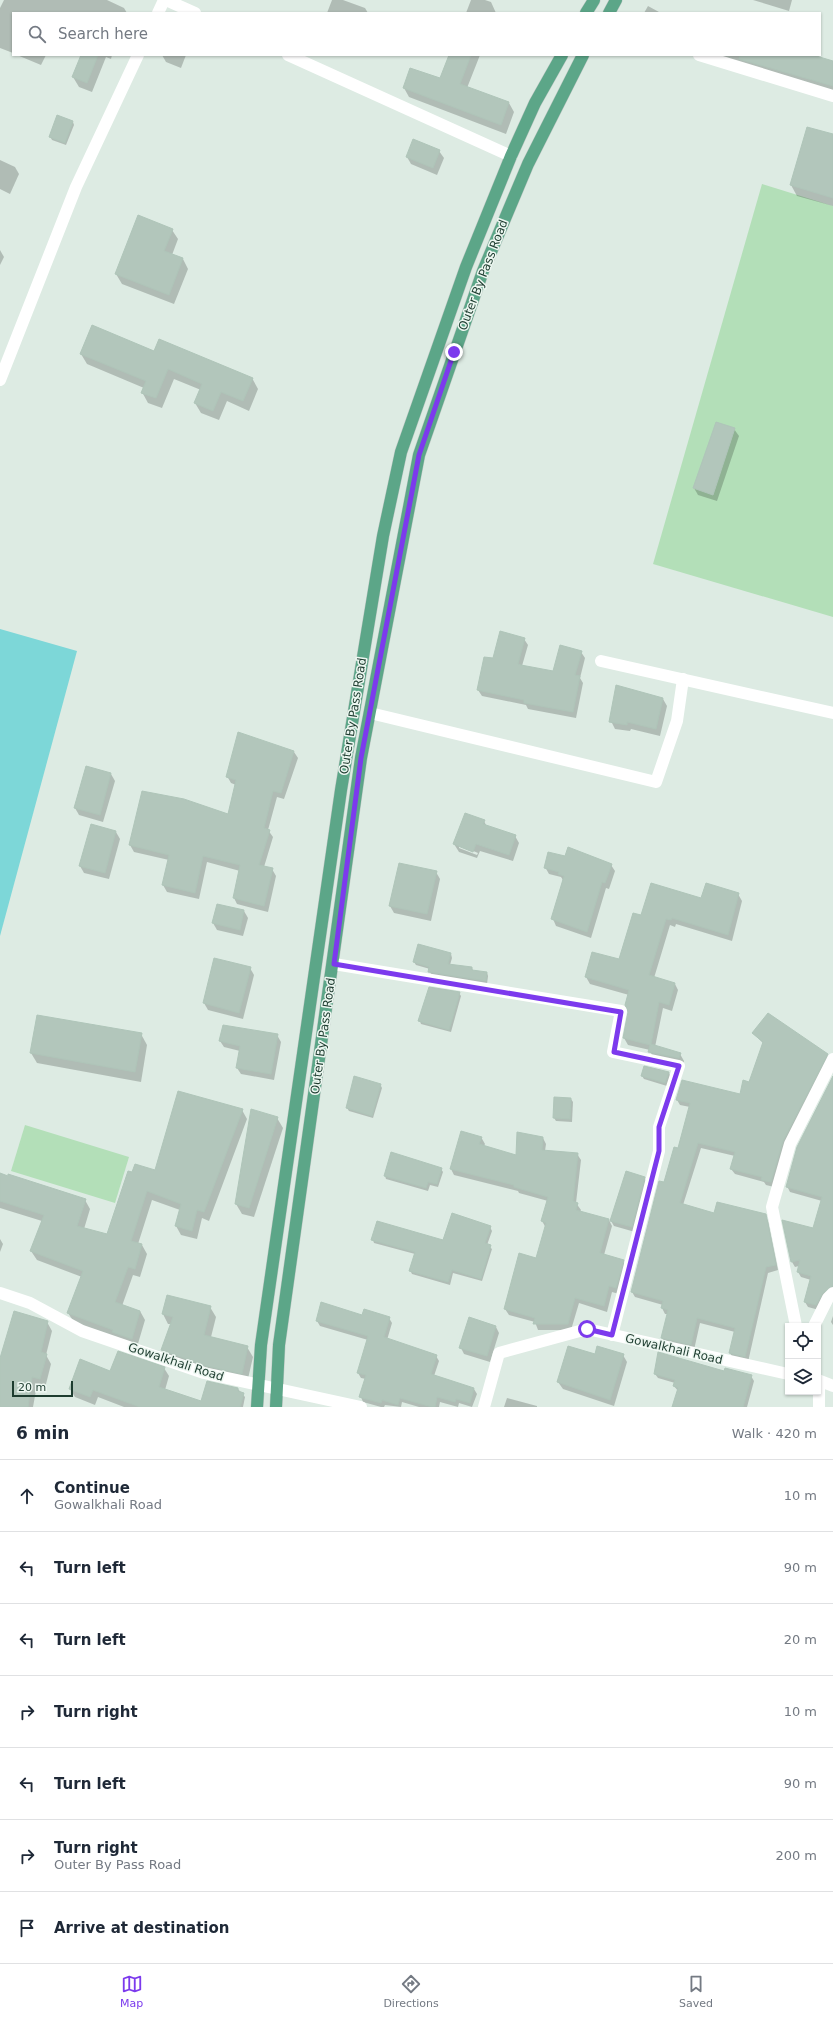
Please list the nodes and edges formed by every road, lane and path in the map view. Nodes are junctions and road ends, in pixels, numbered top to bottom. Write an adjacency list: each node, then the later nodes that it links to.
1 (165, 0): 4 (street); 5 (street)
2 (594, 0): 6 (main road)
3 (616, 0): 7 (main road)
4 (159, 12)
5 (193, 12)
6 (587, 12)
7 (610, 12)
8 (138, 56): 15 (street)
9 (290, 56): 14 (street)
10 (561, 56): 14 (main road, Outer By Pass Road)
11 (582, 56): 18 (main road, Outer By Pass Road)
12 (702, 56): 13 (street)
13 (833, 96)
14 (511, 156): 29 (main road, Outer By Pass Road)
15 (0, 380)
16 (601, 661): 17 (street)
17 (683, 680): 18 (street); 19 (street)
18 (370, 713): 20 (main road, Outer By Pass Road)
19 (833, 714)
20 (334, 964): 26 (street); 31 (main road, Outer By Pass Road)
21 (833, 1059): 24 (street)
22 (0, 1293): 29 (street, Gowalkhali Road)
23 (833, 1293): 25 (street)
24 (795, 1323)
25 (816, 1323)
26 (612, 1335): 27 (street, Gowalkhali Road); 36 (street, Gowalkhali Road)
27 (785, 1373)
28 (821, 1382): 30 (street)
29 (258, 1386): 31 (street, Gowalkhali Road); 33 (main road, Outer By Pass Road)
30 (833, 1386)
31 (277, 1390): 34 (main road, Outer By Pass Road); 35 (street, Gowalkhali Road)
32 (819, 1395): 37 (street)
33 (257, 1407)
34 (276, 1407)
35 (360, 1407)
36 (484, 1407)
37 (819, 1407)

